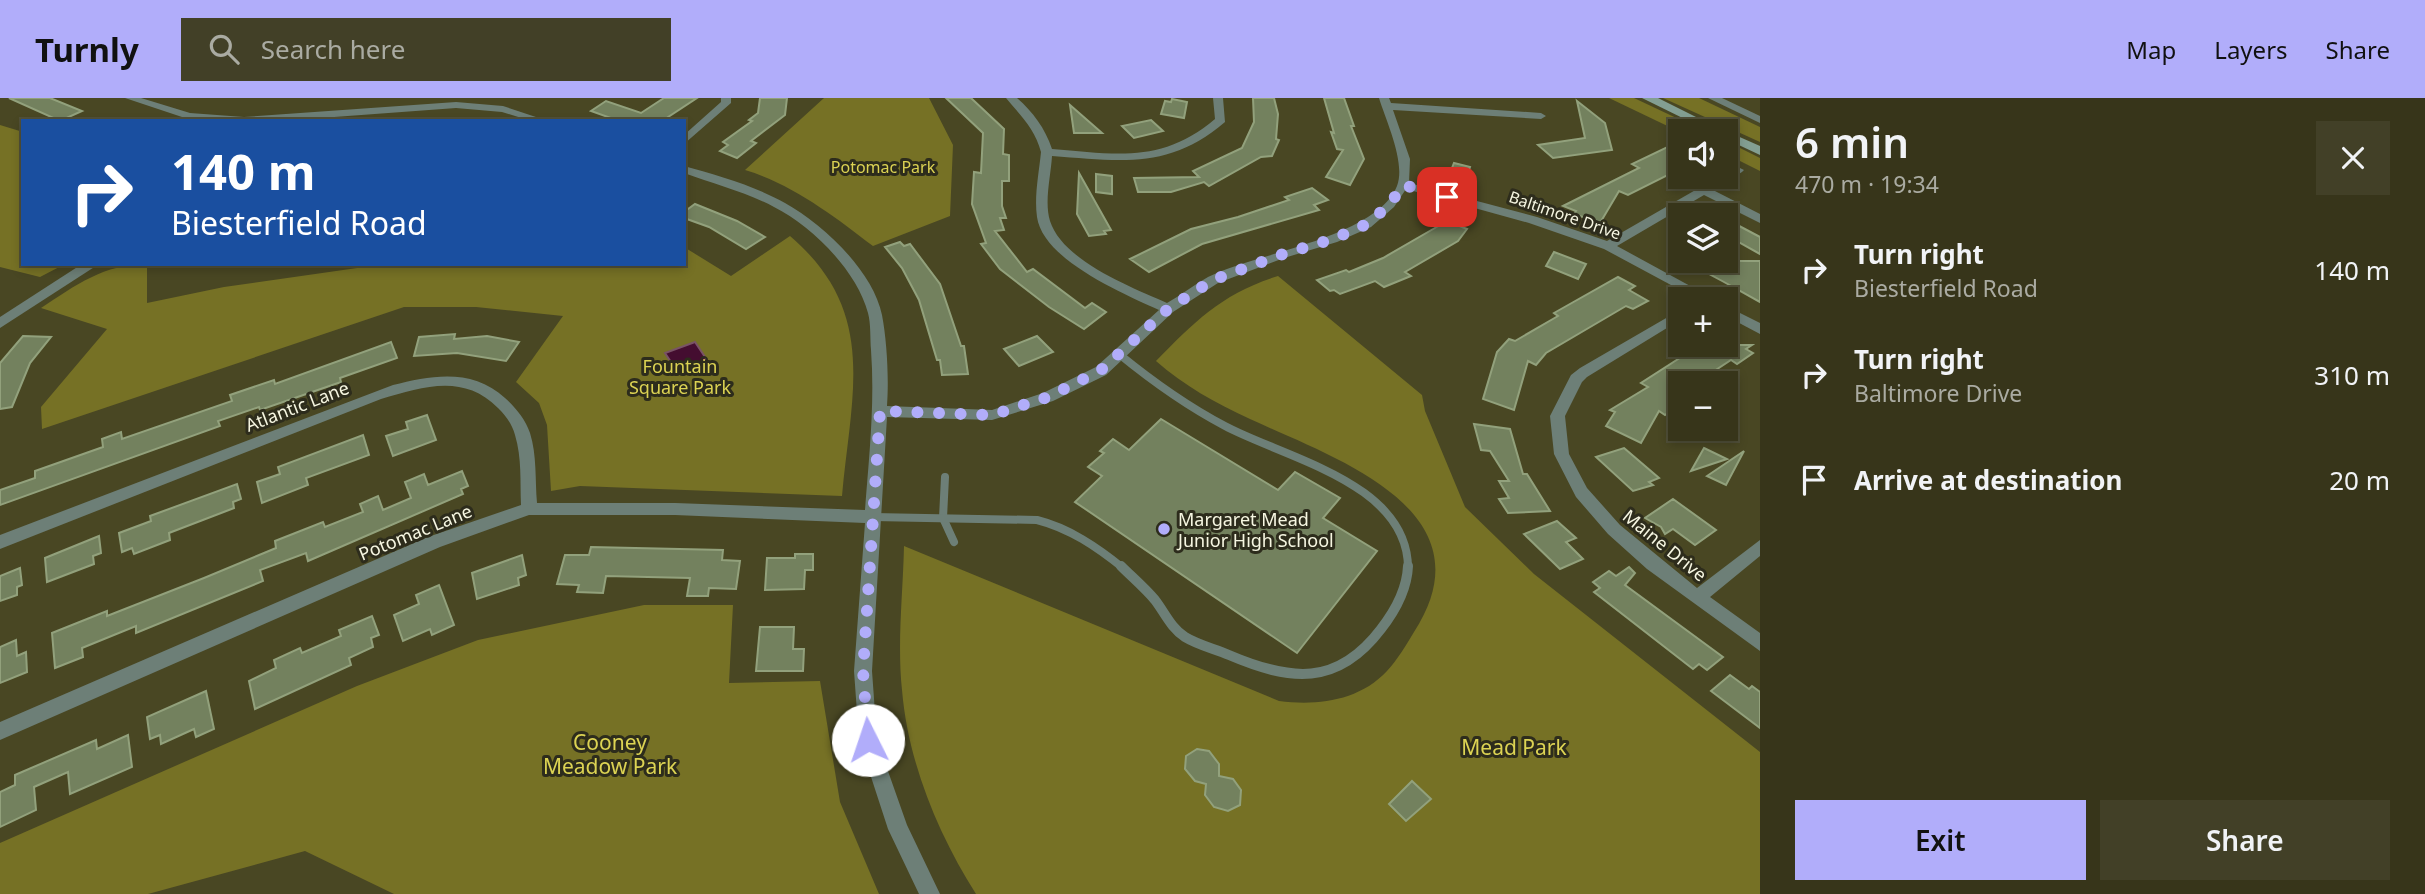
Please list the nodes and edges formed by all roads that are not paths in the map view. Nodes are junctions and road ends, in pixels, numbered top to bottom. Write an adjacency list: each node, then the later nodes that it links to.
1 (130, 98): 9 (street)
2 (726, 98): 14 (street)
3 (1011, 98): 17 (street)
4 (1218, 98): 17 (street)
5 (1648, 98): 12 (street)
6 (1713, 98): 13 (street)
7 (1385, 102): 8 (street); 19 (street)
8 (1541, 116)
9 (230, 119)
10 (252, 119): 11 (street)
11 (536, 119)
12 (1693, 119)
13 (1760, 120)
14 (686, 139)
15 (1738, 141): 16 (street)
16 (1760, 151)
17 (1047, 152): 26 (street)
18 (686, 170): 32 (street)
19 (1403, 185): 23 (street, Baltimore Drive); 26 (street)
20 (1709, 189): 21 (street)
21 (1706, 191): 22 (street); 23 (street)
22 (1760, 219)
23 (1608, 246): 25 (street, Baltimore Drive)
24 (89, 266): 29 (street)
25 (1683, 287)
26 (1168, 309): 31 (street)
27 (1738, 317): 30 (street)
28 (1668, 321): 40 (street, Maine Drive)
29 (0, 323)
30 (1760, 329)
31 (1119, 354): 32 (street); 36 (lane)
32 (880, 411): 35 (street)
33 (944, 477): 36 (lane)
34 (529, 509): 35 (street, Potomac Lane); 37 (street, Atlantic Lane); 42 (street, Potomac Lane)
35 (873, 517): 36 (lane); 43 (street)
36 (943, 517): 38 (lane)
37 (0, 542)
38 (954, 542)
39 (1760, 547): 40 (street)
40 (1698, 597): 41 (street, Maine Drive)
41 (1760, 643)
42 (0, 731)
43 (930, 894)

